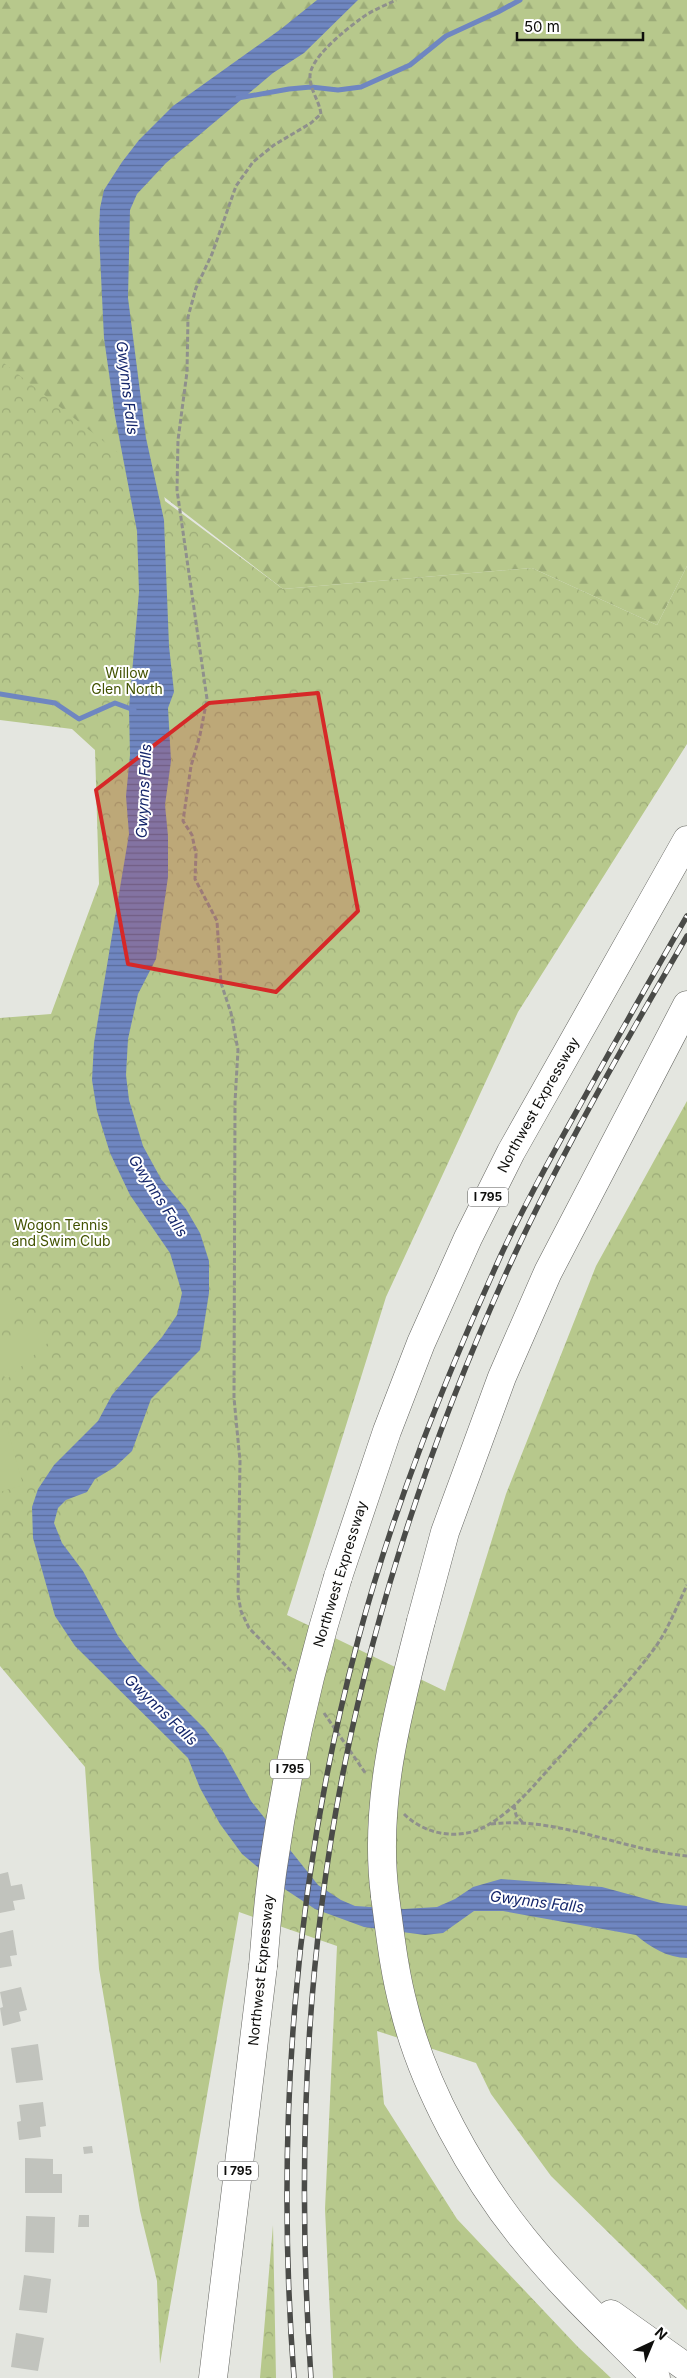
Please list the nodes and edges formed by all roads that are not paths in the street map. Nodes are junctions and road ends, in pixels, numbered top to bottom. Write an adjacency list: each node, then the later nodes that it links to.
1 (687, 840): 5 (highway, Northwest Expressway / I 795, bridge)
2 (687, 1005): 3 (highway, bridge)
3 (557, 2276): 4 (highway); 6 (highway)
4 (687, 2368)
5 (213, 2378)
6 (656, 2378)

